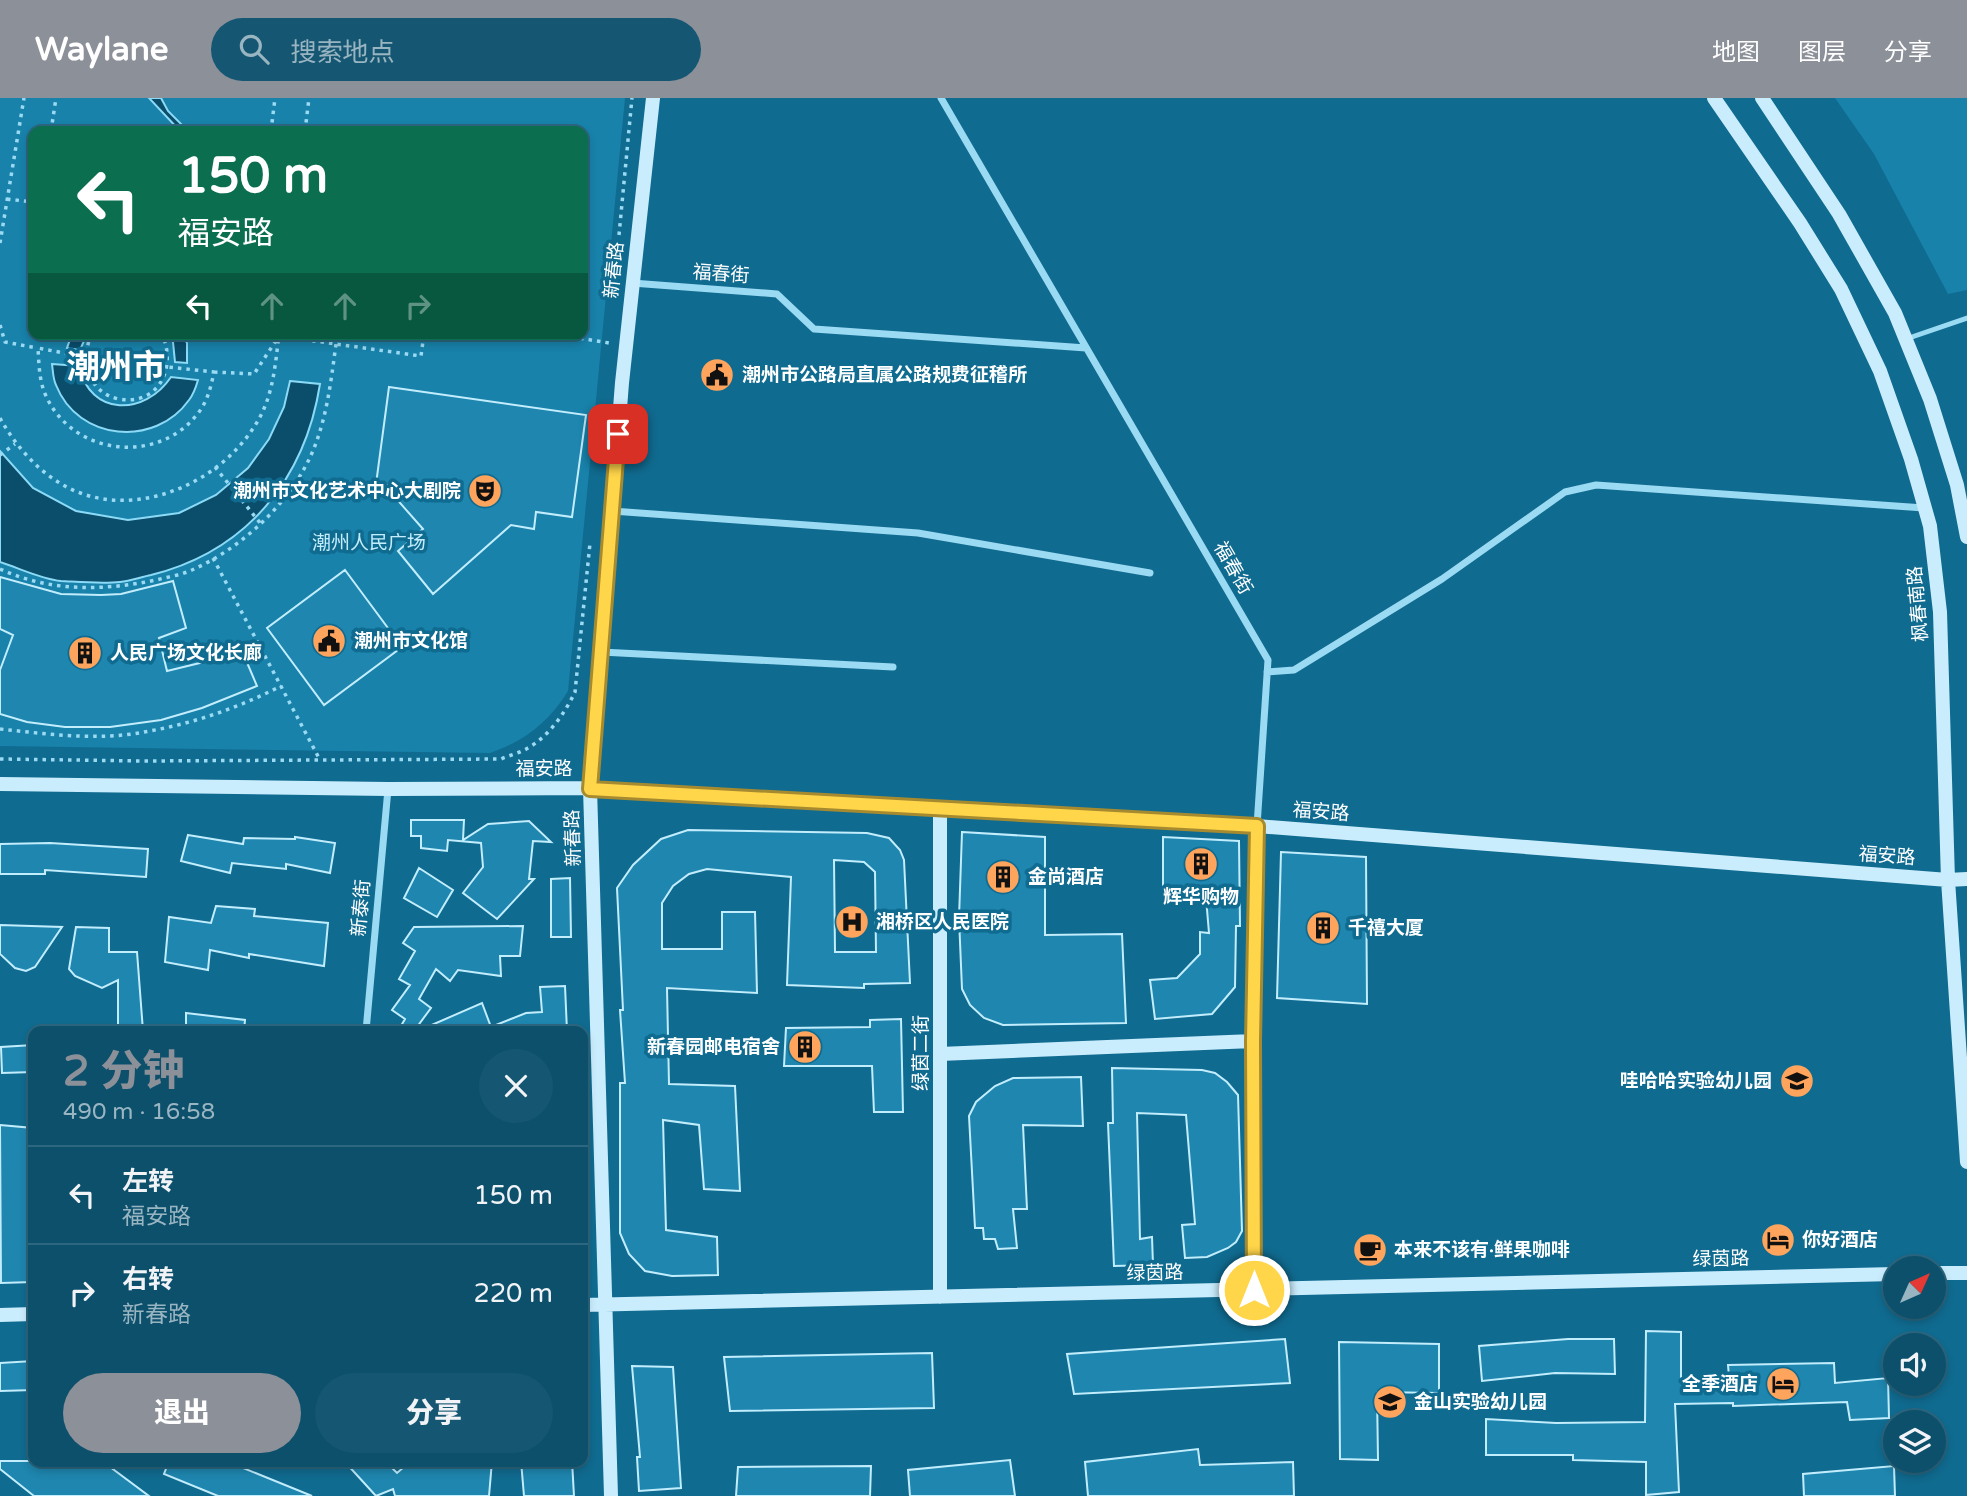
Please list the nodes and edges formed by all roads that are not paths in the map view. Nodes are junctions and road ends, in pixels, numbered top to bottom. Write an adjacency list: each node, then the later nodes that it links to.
1 (653, 98): 5 (street, 新春路)
2 (941, 98): 8 (street, 福春街)
3 (1714, 98): 9 (street, 枫春南路)
4 (1762, 98): 7 (street)
5 (632, 283): 8 (street, 福春街); 10 (street, 新春路)
6 (1967, 318): 7 (lane)
7 (1906, 339): 11 (street)
8 (1086, 348): 15 (street, 福春街)
9 (1924, 508): 15 (street); 22 (street, 枫春南路)
10 (612, 511): 12 (street); 13 (street, 新春路)
11 (1967, 537)
12 (1150, 573)
13 (601, 652): 14 (street); 18 (street, 新春路)
14 (893, 667)
15 (1267, 672): 20 (street, 福春街)
16 (0, 784): 17 (street, 福安路)
17 (388, 789): 18 (street, 福安路); 23 (street, 新泰街)
18 (590, 789): 19 (street, 福安路); 33 (street, 新春路)
19 (940, 809): 20 (street, 福安路); 25 (street, 绿茵二街)
20 (1257, 826): 22 (street, 福安路); 24 (street)
21 (1967, 879): 22 (street, 福安路)
22 (1948, 880): 26 (street, 枫春南路)
23 (366, 1026)
24 (1253, 1041): 25 (street); 30 (street)
25 (940, 1054): 31 (street, 绿茵二街)
26 (1967, 1162)
27 (1946, 1273): 28 (street)
28 (1967, 1273)
29 (1883, 1274): 30 (street, 绿茵路)
30 (1254, 1290): 31 (street, 绿茵路)
31 (940, 1297): 33 (street, 绿茵路)
32 (588, 1305): 33 (street, 绿茵路)
33 (607, 1305): 36 (street, 新春路)
34 (28, 1314): 35 (street)
35 (0, 1315)
36 (611, 1496)

